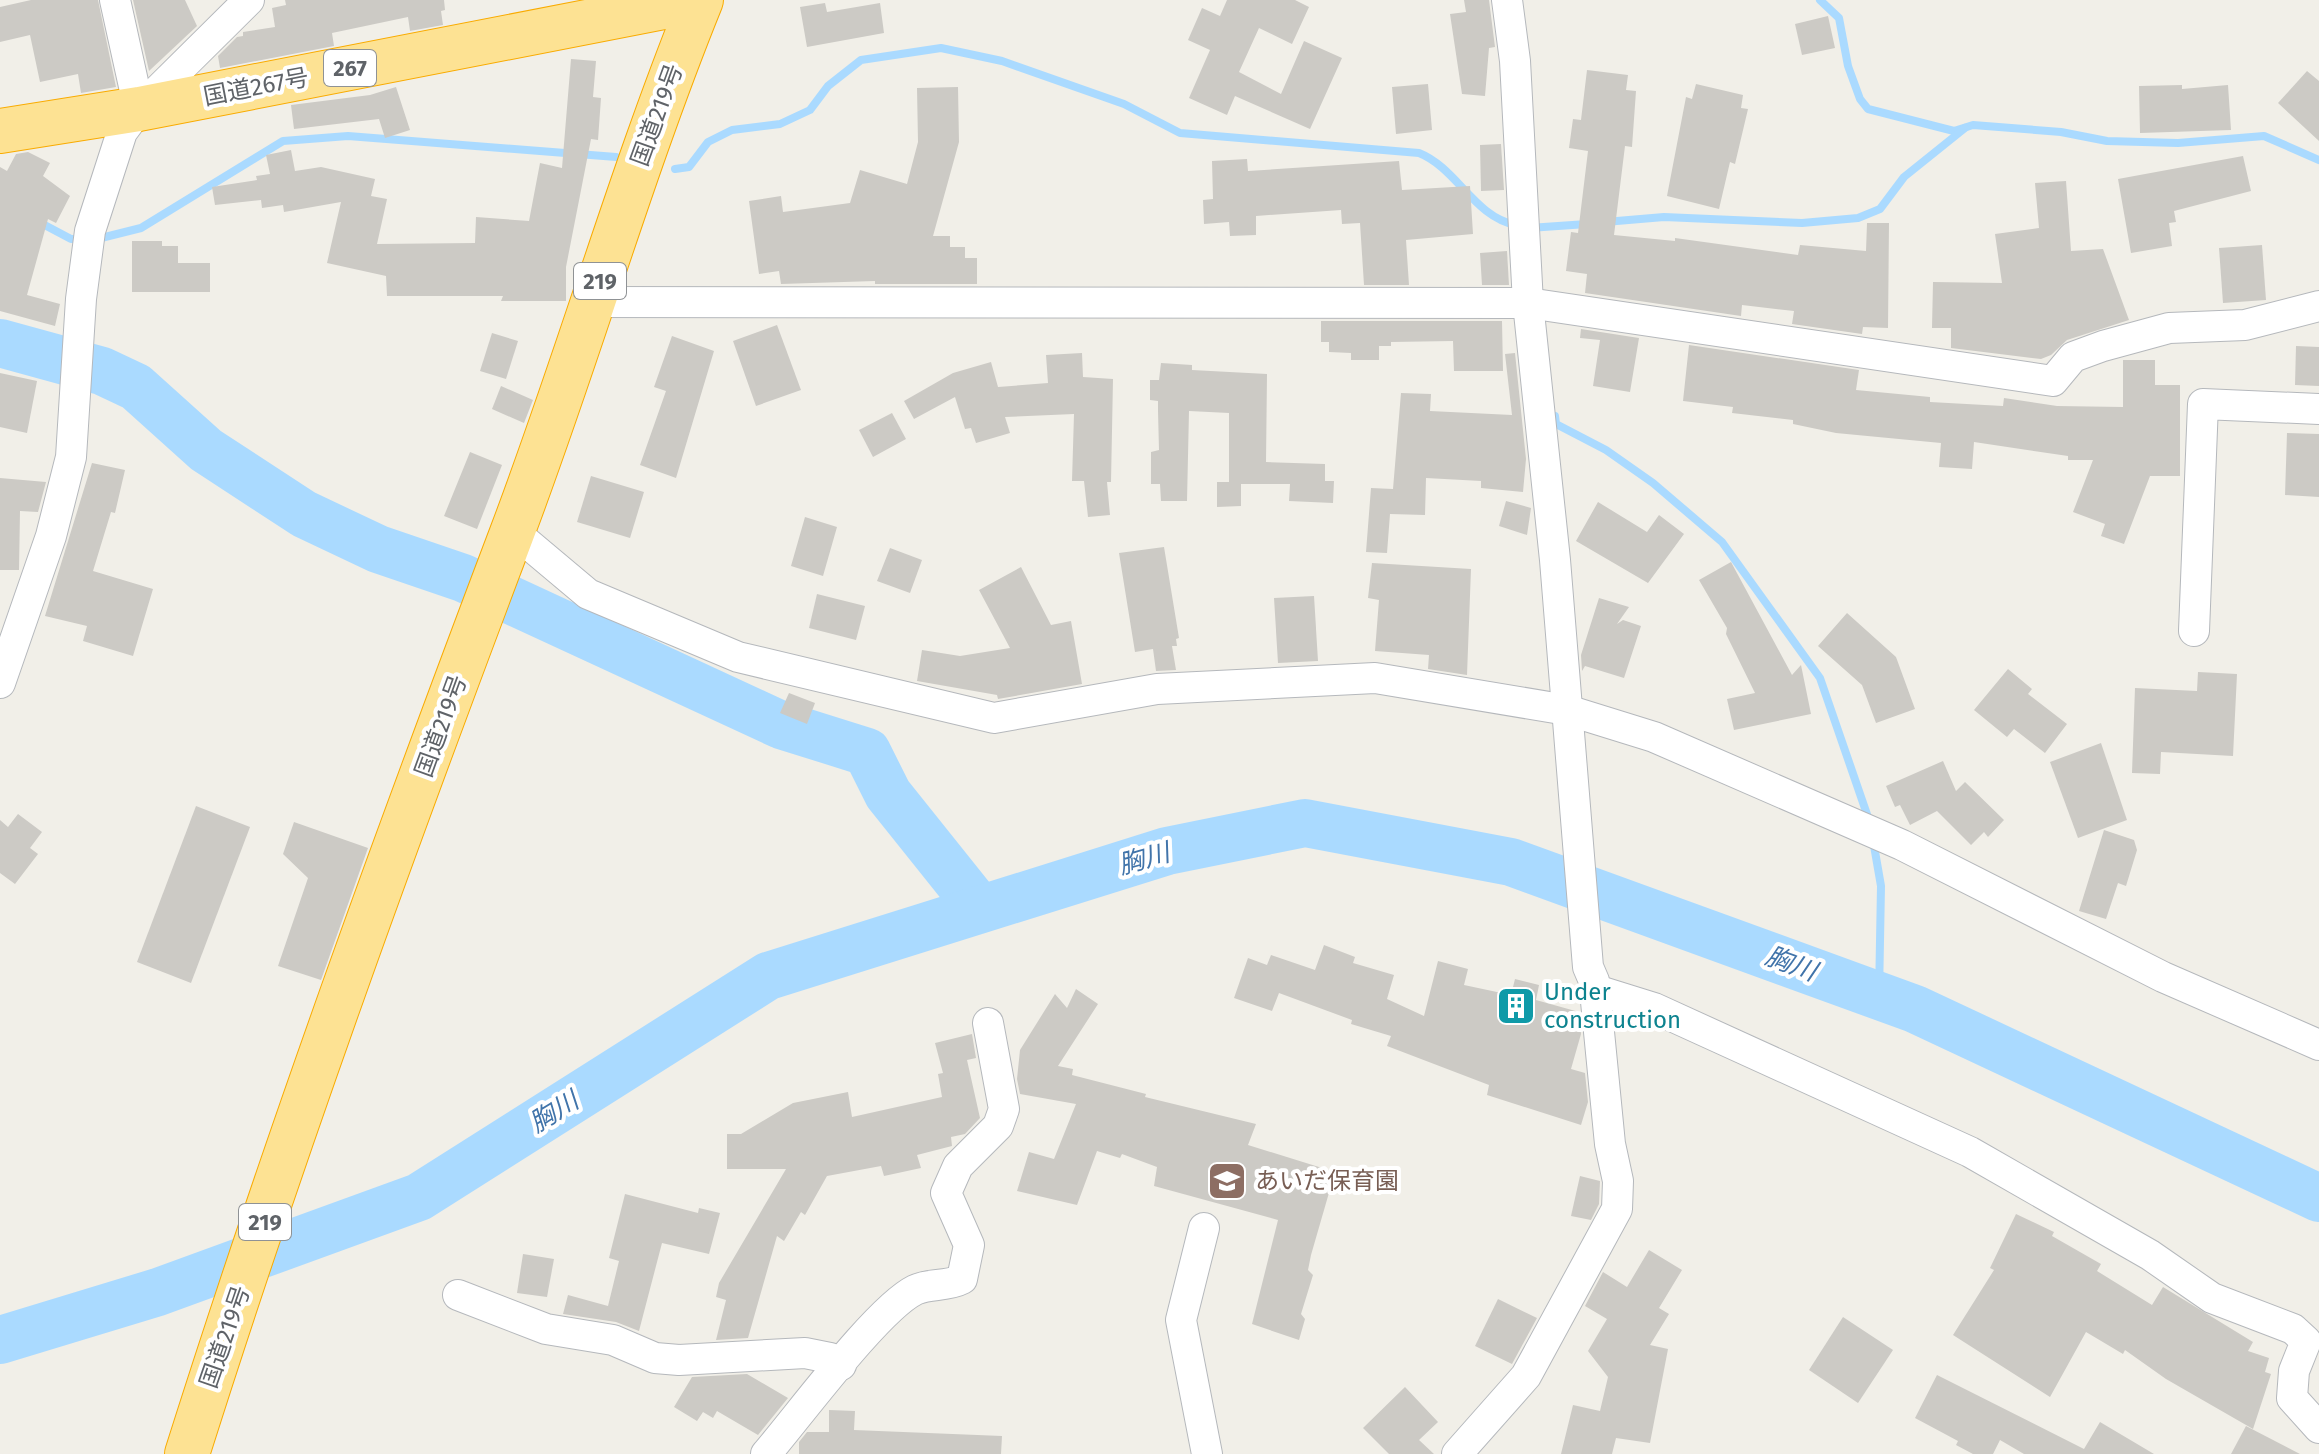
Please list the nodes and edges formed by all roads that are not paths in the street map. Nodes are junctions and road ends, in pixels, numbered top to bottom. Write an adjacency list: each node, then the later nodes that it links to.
1 (115, 0): 5 (street)
2 (249, 0): 5 (street)
3 (700, 0): 5 (highway, 国道267号 / 267); 7 (highway, 国道219号 / 219)
4 (1507, 0): 8 (street)
5 (139, 109): 6 (highway, 国道267号 / 267); 13 (street)
6 (0, 131)
7 (593, 302): 8 (street); 11 (highway, 国道219号 / 219)
8 (1528, 303): 9 (street); 14 (street)
9 (2319, 306)
10 (2319, 409): 12 (street)
11 (506, 547): 14 (street); 22 (highway, 国道219号 / 219)
12 (2194, 631)
13 (0, 683)
14 (1568, 720): 15 (street); 17 (street)
15 (1591, 978): 21 (street); 25 (street)
16 (988, 1023): 20 (street)
17 (2319, 1045)
18 (1204, 1228): 24 (street)
19 (458, 1295): 20 (street)
20 (841, 1365): 23 (street)
21 (2319, 1428)
22 (187, 1454)
23 (766, 1454)
24 (1207, 1454)
25 (1457, 1454)

